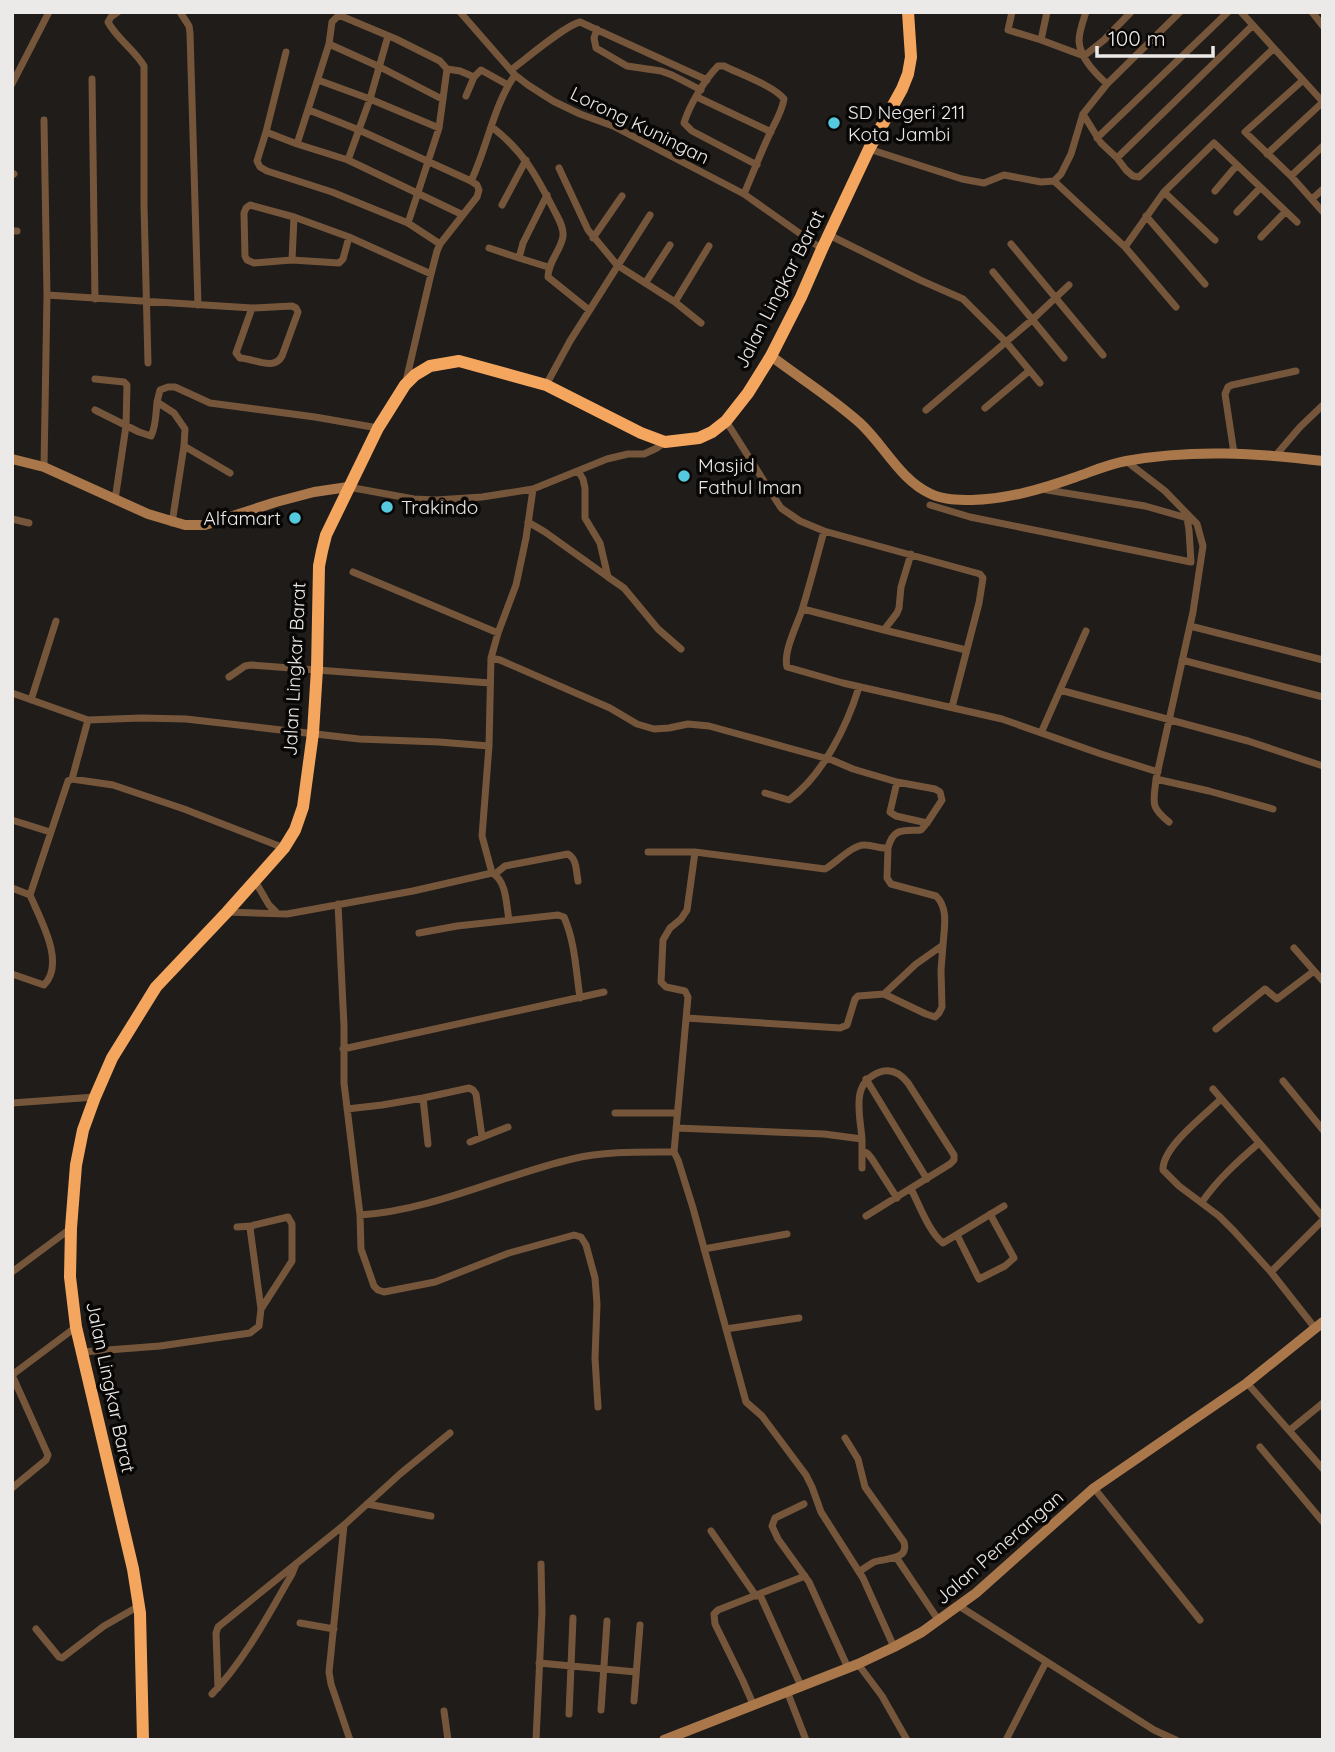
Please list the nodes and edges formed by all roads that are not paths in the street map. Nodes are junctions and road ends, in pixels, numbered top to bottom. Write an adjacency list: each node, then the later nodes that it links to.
1 (49, 12): 31 (street)
2 (118, 12): 105 (street)
3 (180, 12): 107 (street)
4 (460, 12): 25 (street, Lorong Kuningan)
5 (908, 12): 50 (highway, Jalan Lingkar Barat)
6 (1012, 12): 18 (street)
7 (1047, 12): 18 (street)
8 (1086, 12): 22 (street)
9 (1131, 12): 22 (street)
10 (1180, 12): 32 (street)
11 (1228, 12): 47 (street)
12 (1241, 12): 14 (street)
13 (1312, 12): 15 (street)
14 (1252, 26): 20 (street); 52 (street)
15 (1323, 26)
16 (597, 29): 25 (street); 29 (street); 34 (street)
17 (388, 36): 19 (street); 23 (street); 24 (street)
18 (1041, 40): 22 (street)
19 (329, 44): 23 (street); 28 (street)
20 (1273, 49): 30 (street); 52 (street)
21 (286, 52): 45 (street)
22 (1084, 55): 32 (street)
23 (380, 67): 36 (street); 37 (street)
24 (447, 69): 26 (street); 37 (street)
25 (513, 72): 33 (street); 67 (street, Lorong Kuningan)
26 (474, 77): 33 (street); 35 (street)
27 (92, 79): 104 (street)
28 (318, 80): 36 (street); 39 (street)
29 (706, 80): 34 (street); 46 (street)
30 (1303, 81): 38 (street); 51 (street)
31 (12, 84)
32 (1107, 84): 40 (street)
33 (508, 85): 42 (street)
34 (699, 93): 46 (street); 56 (street)
35 (466, 96)
36 (370, 99): 43 (street); 44 (street)
37 (442, 99): 43 (street)
38 (1323, 102): 51 (street)
39 (309, 110): 44 (street); 48 (street)
40 (1083, 114): 47 (street); 61 (street)
41 (44, 120): 102 (street)
42 (492, 127): 54 (street); 60 (street)
43 (439, 128): 55 (street)
44 (359, 130): 53 (street); 55 (street)
45 (266, 132): 48 (street); 80 (street)
46 (771, 132): 56 (street)
47 (1097, 138): 52 (street)
48 (297, 144): 53 (street)
49 (1323, 146): 59 (street)
50 (869, 149): 61 (street); 81 (highway, Jalan Lingkar Barat)
51 (1267, 154): 59 (street)
52 (1117, 158)
53 (348, 160): 65 (street)
54 (526, 160): 68 (street); 71 (street)
55 (429, 162): 60 (street); 65 (street)
56 (757, 165): 67 (street)
57 (1237, 165): 62 (street); 64 (street); 66 (street)
58 (559, 168): 84 (street)
59 (1291, 176): 70 (street)
60 (471, 181): 75 (street)
61 (1054, 181): 90 (street)
62 (1260, 188): 72 (street); 73 (street)
63 (1323, 189): 70 (street)
64 (1215, 191)
65 (418, 192): 75 (street); 80 (street)
66 (1164, 192): 77 (street); 85 (street)
67 (744, 194): 92 (street, Lorong Kuningan)
68 (547, 195): 93 (street); 96 (street)
69 (622, 196): 84 (street)
70 (1312, 199): 74 (street)
71 (502, 205)
72 (1237, 212)
73 (1286, 212): 79 (street); 82 (street)
74 (1323, 212)
75 (463, 215): 86 (street)
76 (650, 215): 95 (street)
77 (1146, 216): 90 (street); 100 (street)
78 (293, 217): 83 (street); 94 (street); 94 (street)
79 (1297, 222)
80 (408, 223): 86 (street)
81 (829, 235): 92 (highway, Jalan Lingkar Barat); 113 (street)
82 (1261, 236)
83 (349, 237): 94 (street); 98 (street)
84 (593, 237): 95 (street)
85 (1215, 240)
86 (440, 244): 98 (street)
87 (1011, 244): 103 (street)
88 (670, 245): 99 (street)
89 (709, 246): 106 (street)
90 (1125, 247): 108 (street)
91 (489, 248): 93 (street)
92 (822, 249): 115 (highway, Jalan Lingkar Barat)
93 (519, 258): 96 (street)
94 (292, 260)
95 (617, 265): 99 (street); 110 (street)
96 (548, 267): 110 (street)
97 (993, 272): 111 (street)
98 (431, 274): 122 (street)
99 (646, 282): 106 (street)
100 (1205, 284)
101 (1069, 285): 103 (street)
102 (47, 295): 104 (street); 139 (street)
103 (1057, 298): 111 (street); 114 (street)
104 (95, 299): 105 (street)
105 (146, 301): 107 (street); 117 (street)
106 (676, 302): 112 (street)
107 (198, 304): 109 (street)
108 (1176, 307)
109 (252, 308): 109 (street)
110 (589, 310): 123 (street)
111 (1033, 319): 113 (street); 116 (street)
112 (701, 323)
113 (1006, 342): 118 (street); 128 (street)
114 (1103, 355)
115 (771, 356): 129 (highway, Jalan Lingkar Barat); 146 (street)
116 (1064, 358)
117 (148, 363)
118 (1029, 371): 121 (street); 126 (street)
119 (1296, 371): 134 (street)
120 (95, 379): 130 (street)
121 (1040, 383)
122 (405, 385): 123 (highway, Jalan Lingkar Barat); 131 (highway, Jalan Lingkar Barat)
123 (546, 385): 132 (highway, Jalan Lingkar Barat)
124 (158, 402): 130 (street); 131 (street); 133 (street)
125 (1323, 405): 135 (street)
126 (985, 408)
127 (94, 410): 130 (street)
128 (926, 410)
129 (726, 421): 132 (highway, Jalan Lingkar Barat); 155 (street)
130 (126, 426): 145 (street)
131 (378, 428): 142 (highway, Jalan Lingkar Barat)
132 (665, 442): 140 (street)
133 (184, 446): 141 (street); 153 (street)
134 (1234, 453): 135 (street); 137 (street)
135 (1276, 455): 138 (street)
136 (12, 459): 139 (street)
137 (1126, 461): 144 (street); 154 (street)
138 (1323, 461)
139 (44, 467): 145 (street)
140 (578, 471): 143 (street); 158 (street)
141 (230, 473)
142 (348, 487): 143 (street); 153 (street); 170 (highway, Jalan Lingkar Barat)
143 (533, 489): 151 (street)
144 (1040, 489): 146 (street); 149 (street)
145 (115, 500): 153 (street)
146 (977, 500): 148 (street)
147 (930, 505): 148 (street)
148 (970, 517): 149 (street)
149 (1187, 518): 154 (street)
150 (12, 519): 152 (street)
151 (528, 522): 158 (street); 164 (street)
152 (29, 523)
153 (172, 523)
154 (1197, 524): 161 (street)
155 (824, 531): 156 (street); 159 (street)
156 (911, 554): 162 (street); 166 (street)
157 (353, 572): 164 (street)
158 (608, 577): 165 (street)
159 (803, 609): 162 (street); 173 (street)
160 (57, 621): 177 (street)
161 (1190, 626): 168 (street); 169 (street)
162 (884, 630): 166 (street)
163 (1086, 631): 174 (street)
164 (498, 633): 167 (street)
165 (681, 649)
166 (966, 650): 178 (street)
167 (491, 658): 172 (street); 184 (street)
168 (1182, 660): 176 (street); 179 (street)
169 (1323, 660)
170 (317, 669): 171 (street); 172 (street); 181 (highway, Jalan Lingkar Barat)
171 (229, 677)
172 (490, 683): 183 (street)
173 (859, 687): 178 (street); 184 (street)
174 (1060, 690): 179 (street); 182 (street)
175 (12, 694): 177 (street)
176 (1323, 697)
177 (31, 700): 180 (street)
178 (952, 707): 182 (street)
179 (1169, 719): 185 (street); 186 (street)
180 (88, 720): 181 (street); 187 (street)
181 (313, 733): 183 (street); 195 (highway, Jalan Lingkar Barat)
182 (1041, 733): 186 (street)
183 (489, 746): 199 (street)
184 (825, 759): 188 (street); 189 (street)
185 (1323, 766)
186 (1157, 775): 190 (street); 192 (street)
187 (72, 779): 194 (street); 195 (street)
188 (897, 782): 193 (street); 193 (street)
189 (765, 793)
190 (1273, 809)
191 (12, 820): 194 (street)
192 (1169, 822)
193 (927, 823): 196 (street)
194 (51, 832): 203 (street)
195 (284, 848): 200 (highway, Jalan Lingkar Barat)
196 (888, 848): 198 (street); 209 (street)
197 (648, 852): 198 (street)
198 (695, 852): 217 (street)
199 (494, 874): 201 (street); 204 (street); 207 (street)
200 (255, 881): 205 (highway, Jalan Lingkar Barat); 206 (street)
201 (578, 881)
202 (12, 888): 203 (street)
203 (30, 895): 212 (street)
204 (338, 904): 206 (street); 219 (street)
205 (227, 912): 206 (street); 223 (highway, Jalan Lingkar Barat)
206 (277, 913)
207 (509, 920): 208 (street); 216 (street)
208 (419, 933)
209 (943, 945): 215 (street); 215 (street)
210 (1294, 948): 211 (street)
211 (1314, 971): 213 (street); 218 (street)
212 (12, 974)
213 (1323, 981)
214 (604, 992): 216 (street)
215 (884, 995): 217 (street)
216 (580, 998): 219 (street)
217 (686, 1018): 229 (street)
218 (1216, 1029)
219 (344, 1049): 227 (street)
220 (866, 1079): 234 (street); 241 (street); 241 (street)
221 (1283, 1082): 232 (street)
222 (1213, 1089): 225 (street)
223 (95, 1097): 226 (street); 252 (highway, Jalan Lingkar Barat)
224 (423, 1098): 227 (street); 233 (street); 237 (street)
225 (1221, 1099): 236 (street); 244 (street)
226 (12, 1103)
227 (347, 1109): 247 (street)
228 (615, 1113): 229 (street)
229 (677, 1113): 231 (street)
230 (508, 1127): 233 (street)
231 (677, 1128): 234 (street); 239 (street)
232 (1323, 1130)
233 (482, 1137): 235 (street)
234 (862, 1139): 238 (street)
235 (470, 1142)
236 (1259, 1143): 244 (street); 249 (street)
237 (428, 1144)
238 (862, 1150): 240 (street); 243 (street)
239 (674, 1152): 247 (street); 255 (street)
240 (862, 1168)
241 (927, 1178): 242 (street)
242 (911, 1189): 243 (street); 254 (street)
243 (897, 1198): 248 (street)
244 (1202, 1202): 257 (street)
245 (1004, 1206): 246 (street)
246 (990, 1214): 254 (street); 254 (street)
247 (360, 1215): 267 (street)
248 (866, 1216)
249 (1323, 1218): 257 (street)
250 (251, 1226): 251 (street); 258 (street); 258 (street)
251 (237, 1227)
252 (71, 1228): 256 (street); 261 (highway, Jalan Lingkar Barat)
253 (787, 1234): 255 (street)
254 (957, 1235)
255 (704, 1249): 262 (street)
256 (12, 1272)
257 (1271, 1272): 260 (street)
258 (261, 1309): 263 (street)
259 (799, 1318): 262 (street)
260 (1319, 1325): 265 (street, Jalan Penerangan)
261 (76, 1327): 263 (highway, Jalan Lingkar Barat); 264 (street)
262 (726, 1329): 286 (street)
263 (82, 1352): 289 (highway, Jalan Lingkar Barat)
264 (12, 1375): 275 (street)
265 (1247, 1383): 268 (street); 276 (street, Jalan Penerangan)
266 (1323, 1403): 268 (street)
267 (598, 1407)
268 (1290, 1430): 273 (street)
269 (450, 1433): 277 (street)
270 (845, 1438): 283 (street)
271 (1260, 1447): 280 (street)
272 (1323, 1454): 273 (street)
273 (1315, 1461): 274 (street)
274 (1323, 1469)
275 (12, 1488)
276 (1094, 1488): 290 (street, Jalan Penerangan); 292 (street)
277 (367, 1503): 279 (street); 281 (street)
278 (804, 1504): 287 (street)
279 (431, 1516)
280 (1323, 1522)
281 (344, 1524): 284 (street); 298 (street)
282 (711, 1531): 288 (street)
283 (896, 1557): 286 (street); 294 (street)
284 (296, 1563): 284 (street)
285 (541, 1564): 301 (street)
286 (859, 1572): 299 (street)
287 (805, 1576): 288 (street); 303 (street)
288 (758, 1595): 306 (street); 309 (street)
289 (139, 1606): 297 (street); 315 (highway, Jalan Lingkar Barat)
290 (959, 1606): 294 (street, Jalan Penerangan); 300 (street)
291 (573, 1618): 302 (street)
292 (1200, 1620)
293 (607, 1621): 304 (street)
294 (939, 1621): 299 (street, Jalan Penerangan)
295 (300, 1623): 298 (street)
296 (640, 1625): 305 (street)
297 (36, 1629)
298 (334, 1629): 316 (street)
299 (894, 1647): 303 (street, Jalan Penerangan)
300 (1046, 1662): 313 (street); 323 (street)
301 (539, 1663): 302 (street); 318 (street)
302 (572, 1666): 304 (street); 312 (street)
303 (853, 1666): 306 (street, Jalan Penerangan); 314 (street)
304 (604, 1669): 305 (street); 310 (street)
305 (636, 1672): 308 (street)
306 (801, 1686): 307 (street, Jalan Penerangan)
307 (787, 1691): 309 (street, Jalan Penerangan); 320 (street)
308 (634, 1701)
309 (752, 1704): 319 (street, Jalan Penerangan)
310 (601, 1710)
311 (444, 1711): 317 (street)
312 (569, 1714)
313 (1154, 1730): 324 (street); 325 (street)
314 (904, 1731): 321 (street); 322 (street)
315 (143, 1740)
316 (349, 1740)
317 (448, 1740)
318 (536, 1740)
319 (664, 1740)
320 (807, 1740)
321 (899, 1740)
322 (908, 1740)
323 (1006, 1740)
324 (1149, 1740)
325 (1177, 1740)

